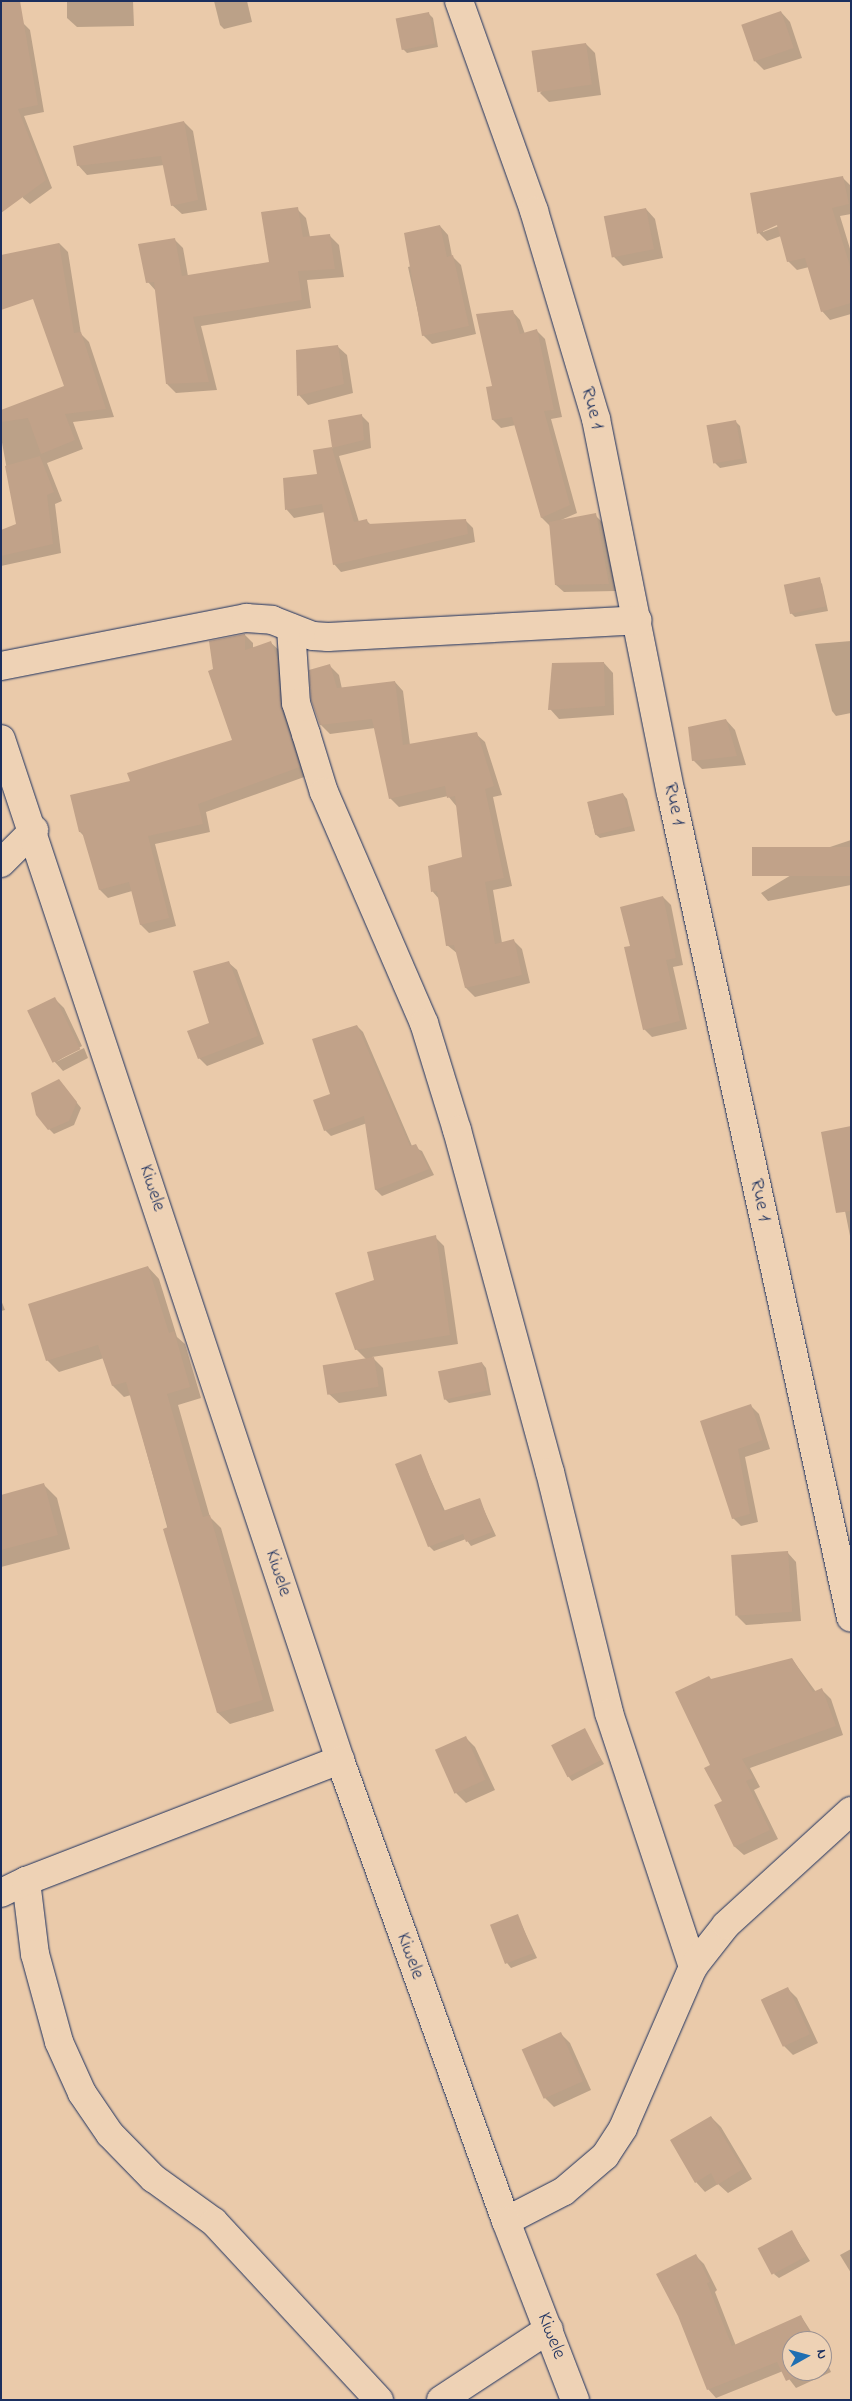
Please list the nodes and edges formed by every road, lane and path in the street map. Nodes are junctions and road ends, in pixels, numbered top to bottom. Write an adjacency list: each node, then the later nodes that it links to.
1 (459, 1): 2 (street, Rue 1)
2 (638, 620): 3 (street); 8 (street, Rue 1)
3 (292, 628): 4 (street); 13 (street)
4 (1, 666)
5 (1, 739): 6 (street, Kiwele)
6 (34, 830): 7 (street); 9 (street, Kiwele)
7 (1, 863)
8 (851, 1618)
9 (340, 1760): 11 (street); 14 (street, Kiwele)
10 (851, 1811): 13 (street)
11 (26, 1881): 12 (street); 16 (street)
12 (1, 1893)
13 (693, 1967): 14 (street)
14 (506, 2221): 15 (street, Kiwele)
15 (549, 2329): 17 (street); 18 (street, Kiwele)
16 (379, 2400)
17 (441, 2400)
18 (574, 2400)

